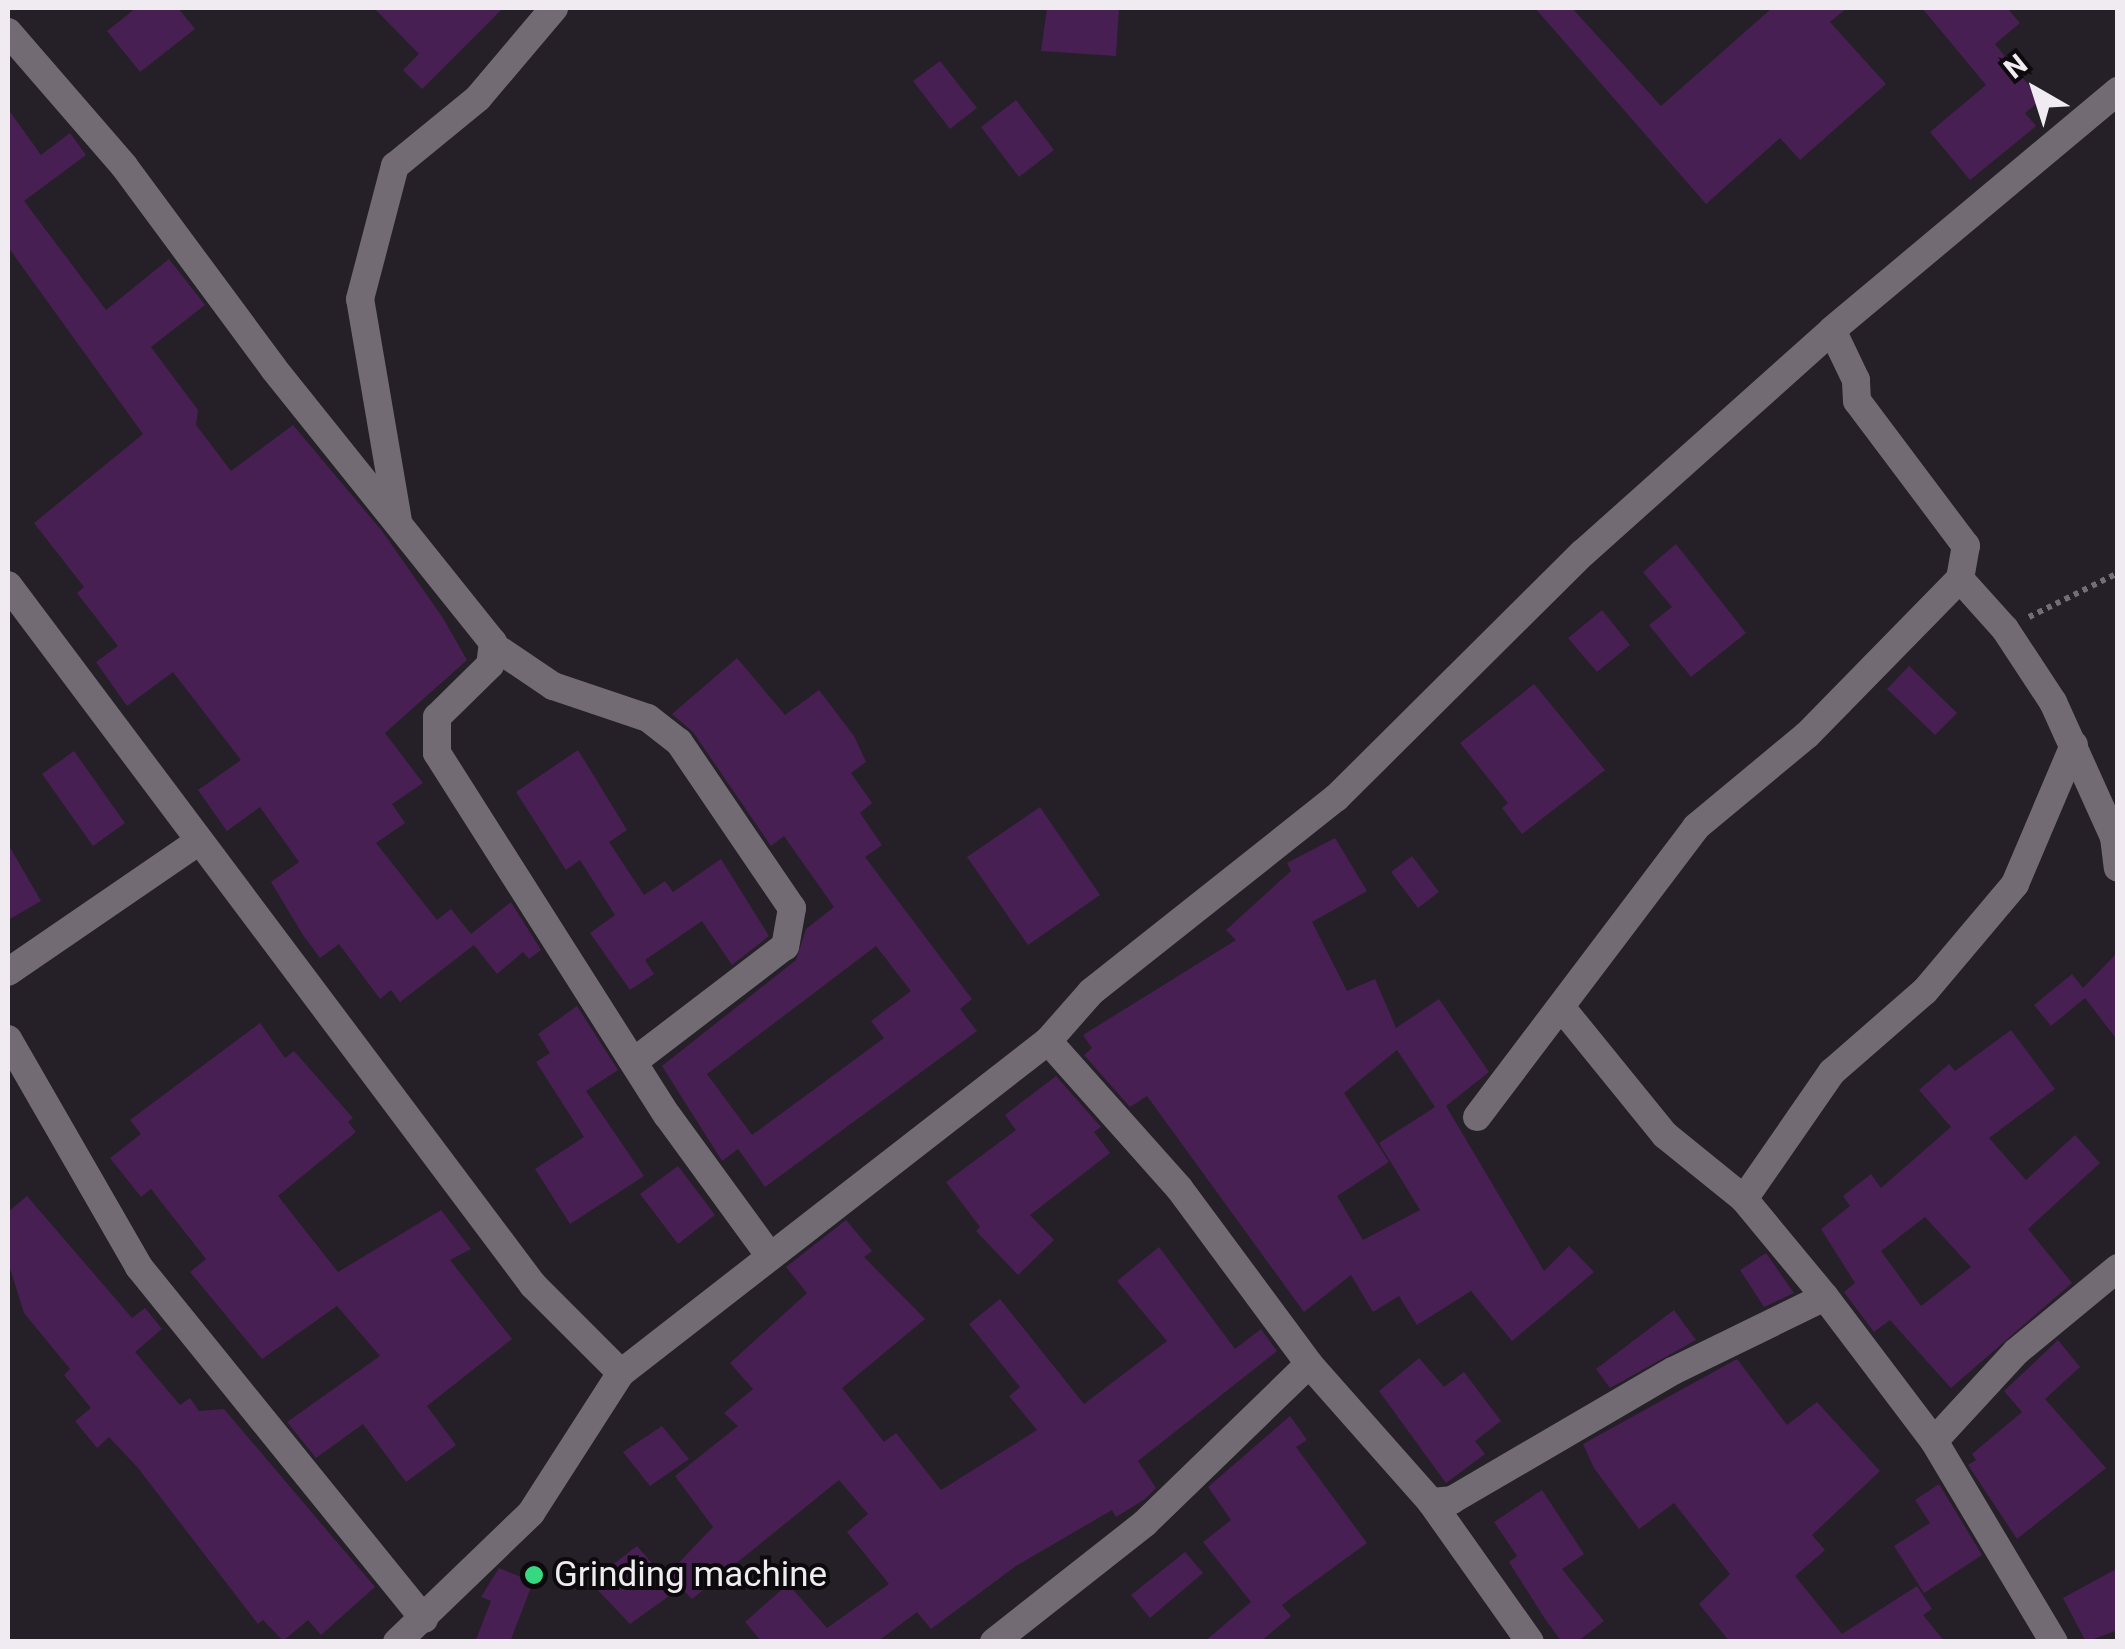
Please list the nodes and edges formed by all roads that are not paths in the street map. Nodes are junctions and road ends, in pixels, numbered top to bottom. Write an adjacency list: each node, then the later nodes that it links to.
1 (554, 8): 5 (street)
2 (8, 32): 5 (street)
3 (2118, 91): 4 (street)
4 (1832, 330): 6 (street); 15 (street)
5 (398, 522): 8 (street)
6 (1960, 579): 9 (street); 13 (street)
7 (8, 585): 10 (street)
8 (495, 647): 16 (street); 16 (street)
9 (2074, 745): 11 (street); 18 (street)
10 (198, 842): 12 (street); 23 (street)
11 (2118, 868)
12 (8, 972)
13 (1561, 1006): 17 (street); 18 (street)
14 (8, 1039): 26 (street)
15 (1048, 1041): 19 (street); 22 (street)
16 (636, 1060): 19 (street)
17 (1477, 1117)
18 (1744, 1199): 21 (street)
19 (770, 1256): 23 (street)
20 (2118, 1268): 24 (street)
21 (1825, 1297): 24 (street); 25 (street)
22 (1309, 1364): 25 (street); 29 (street)
23 (620, 1373): 26 (street)
24 (1934, 1441): 30 (street)
25 (1431, 1502): 27 (street)
26 (424, 1620): 28 (street)
27 (1527, 1640)
28 (398, 1642)
29 (994, 1642)
30 (2054, 1642)

